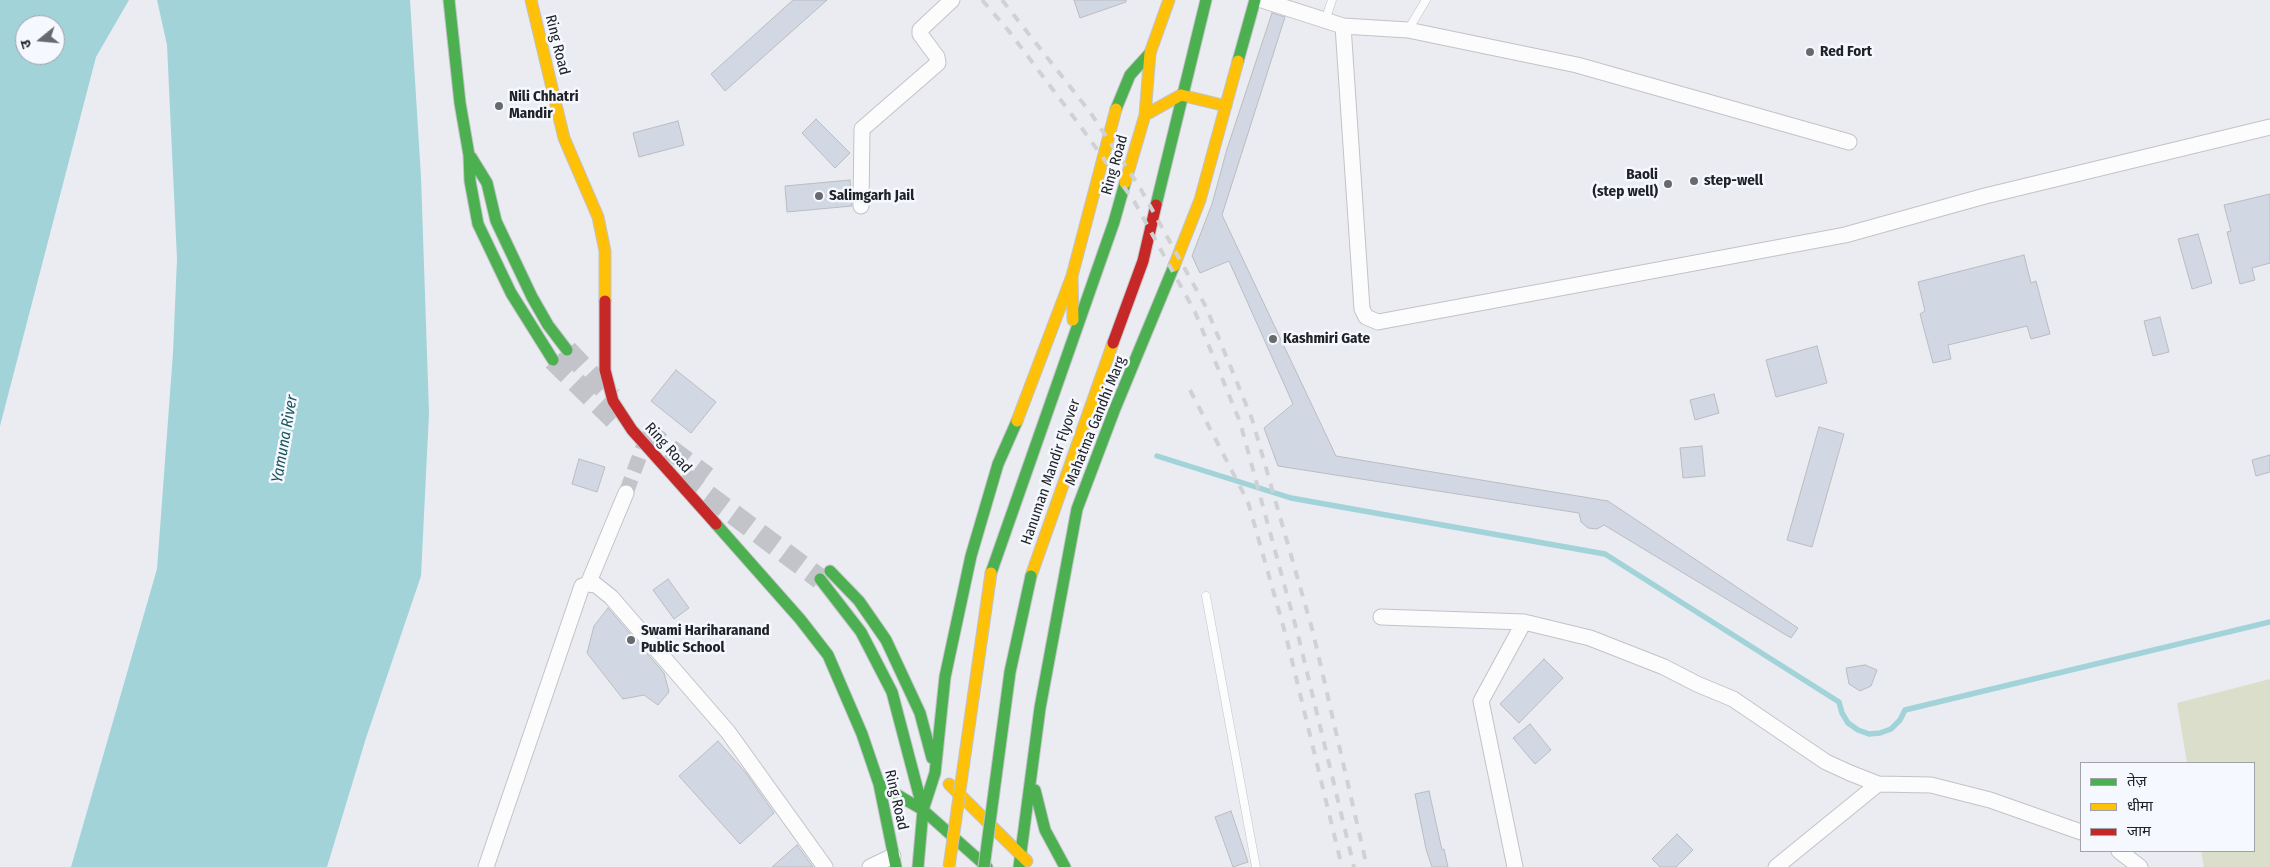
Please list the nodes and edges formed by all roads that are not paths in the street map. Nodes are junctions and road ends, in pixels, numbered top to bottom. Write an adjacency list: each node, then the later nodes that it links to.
1 (449, 0): 19 (main road)
2 (531, 0): 34 (main road, Ring Road)
3 (952, 0): 20 (street)
4 (1169, 0): 13 (main road, Ring Road)
5 (1206, 0): 14 (main road)
6 (1255, 0): 15 (main road, Mahatma Gandhi Marg)
7 (1262, 0): 10 (street)
8 (1332, 0): 10 (lane)
9 (1426, 0): 12 (lane)
10 (1325, 21): 11 (street)
11 (1343, 26): 12 (street); 17 (street)
12 (1408, 30): 18 (street)
13 (1150, 54): 16 (main road, Ring Road); 21 (main road)
14 (1181, 95): 15 (main road); 16 (main road); 46 (main road, Hanuman Mandir Flyover, bridge)
15 (1226, 106): 33 (main road, Mahatma Gandhi Marg)
16 (1145, 115): 22 (main road, Ring Road)
17 (2270, 127)
18 (1849, 142)
19 (469, 155): 23 (main road); 24 (main road)
20 (861, 206)
21 (1072, 276): 22 (main road); 32 (main road)
22 (1073, 334): 45 (main road, Hanuman Mandir Flyover, bridge)
23 (567, 350)
24 (553, 360)
25 (626, 493): 28 (street)
26 (830, 571): 32 (main road)
27 (820, 579): 36 (main road)
28 (588, 584): 41 (street); 42 (street)
29 (1206, 596): 50 (lane)
30 (1380, 618): 31 (street)
31 (1524, 622): 35 (street); 51 (street)
32 (936, 773): 36 (main road); 39 (main road)
33 (1032, 780): 39 (main road, Mahatma Gandhi Marg); 49 (main road)
34 (879, 784): 36 (main road); 40 (main road, Ring Road)
35 (1878, 784): 37 (street); 52 (street)
36 (924, 810): 44 (main road); 46 (main road)
37 (2080, 832)
38 (2120, 852): 53 (street)
39 (1021, 854): 47 (main road, Mahatma Gandhi Marg); 48 (main road)
40 (894, 861): 43 (street)
41 (486, 867)
42 (825, 867)
43 (870, 867)
44 (918, 867)
45 (949, 867)
46 (986, 867)
47 (1019, 867)
48 (1033, 867)
49 (1065, 867)
50 (1256, 867)
51 (1515, 867)
52 (1776, 867)
53 (2140, 867)

